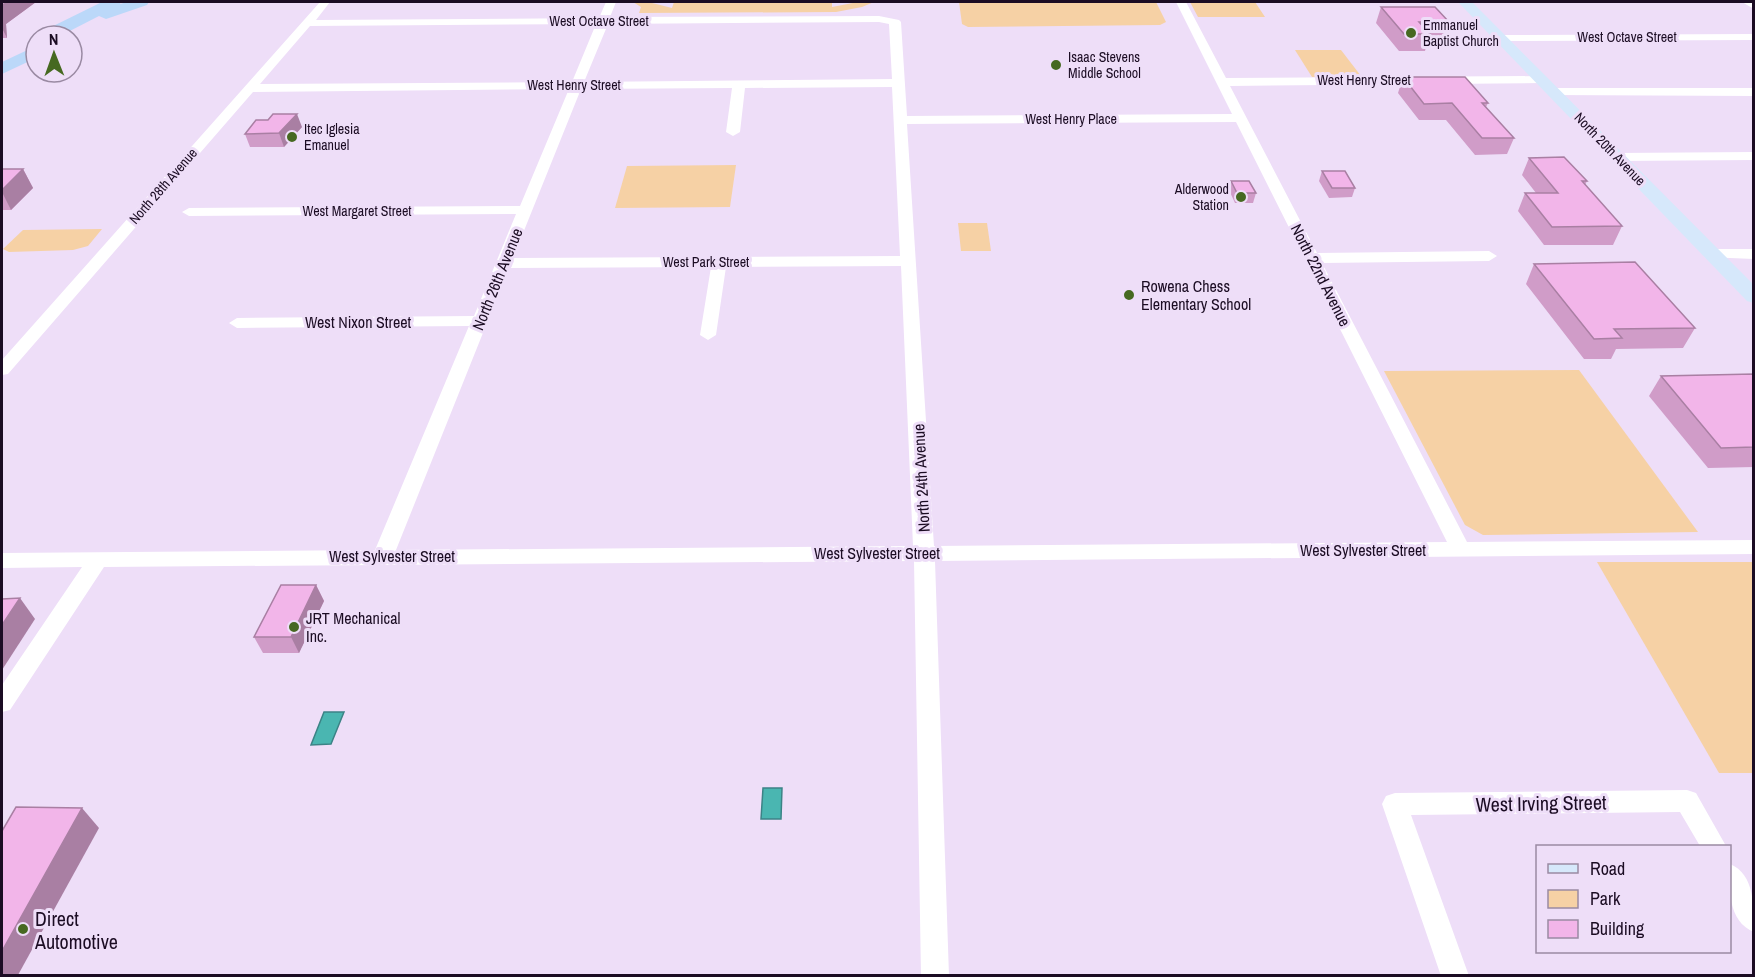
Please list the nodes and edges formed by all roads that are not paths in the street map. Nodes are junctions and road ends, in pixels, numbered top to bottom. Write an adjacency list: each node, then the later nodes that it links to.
1 (131, 2): 9 (highway)
2 (141, 2): 9 (highway)
3 (325, 2): 12 (street, North 28th Avenue)
4 (611, 2): 11 (street, North 26th Avenue)
5 (1181, 2): 22 (street, North 22nd Avenue)
6 (1465, 2): 16 (main road, North 20th Avenue)
7 (1747, 2): 8 (street)
8 (1754, 6)
9 (110, 8): 13 (highway); 14 (highway)
10 (891, 20): 11 (street, West Octave Street); 23 (street, North 24th Avenue)
11 (603, 21): 12 (street, West Octave Street); 25 (street, North 26th Avenue)
12 (306, 23): 26 (street, North 28th Avenue)
13 (74, 24)
14 (84, 24)
15 (1754, 37): 16 (street, West Octave Street)
16 (1501, 38): 21 (main road, North 20th Avenue)
17 (24, 48): 19 (highway)
18 (24, 57): 20 (highway)
19 (2, 60)
20 (2, 69)
21 (1541, 79): 22 (street, West Henry Street); 27 (main road, North 20th Avenue)
22 (1222, 82): 29 (street, North 22nd Avenue)
23 (900, 83): 24 (street, West Henry Street); 30 (street, North 24th Avenue)
24 (739, 84): 25 (street, West Henry Street); 31 (street)
25 (577, 85): 26 (street, West Henry Street); 34 (street, North 26th Avenue)
26 (249, 87): 47 (street, North 28th Avenue)
27 (1554, 92): 28 (street); 33 (main road, North 20th Avenue)
28 (1754, 92)
29 (1241, 118): 30 (street, West Henry Place); 39 (street, North 22nd Avenue)
30 (902, 120): 40 (street, North 24th Avenue)
31 (733, 132)
32 (1754, 156): 33 (street)
33 (1617, 157): 36 (main road, North 20th Avenue)
34 (525, 210): 35 (street, West Margaret Street); 42 (street, North 26th Avenue)
35 (189, 212)
36 (1711, 254): 37 (street); 43 (main road, North 20th Avenue)
37 (1754, 254)
38 (1489, 256): 39 (street)
39 (1312, 258): 49 (street, North 22nd Avenue)
40 (909, 261): 41 (street, West Park Street); 50 (street, North 24th Avenue)
41 (720, 262): 42 (street, West Park Street); 46 (street)
42 (504, 264): 44 (street, North 26th Avenue)
43 (1754, 297)
44 (480, 321): 45 (street, West Nixon Street); 51 (street, North 26th Avenue)
45 (237, 323)
46 (708, 335)
47 (2, 370)
48 (1754, 547): 49 (street, West Sylvester Street)
49 (1461, 549): 50 (street, West Sylvester Street)
50 (924, 553): 51 (street, West Sylvester Street); 58 (street, North 24th Avenue)
51 (383, 556): 52 (street, West Sylvester Street)
52 (98, 559): 53 (street, West Sylvester Street); 54 (street)
53 (2, 560)
54 (2, 703)
55 (1712, 845): 59 (street, West Irving Street)
56 (1731, 878): 57 (street)
57 (1754, 919)
58 (935, 975)
59 (1455, 975)

